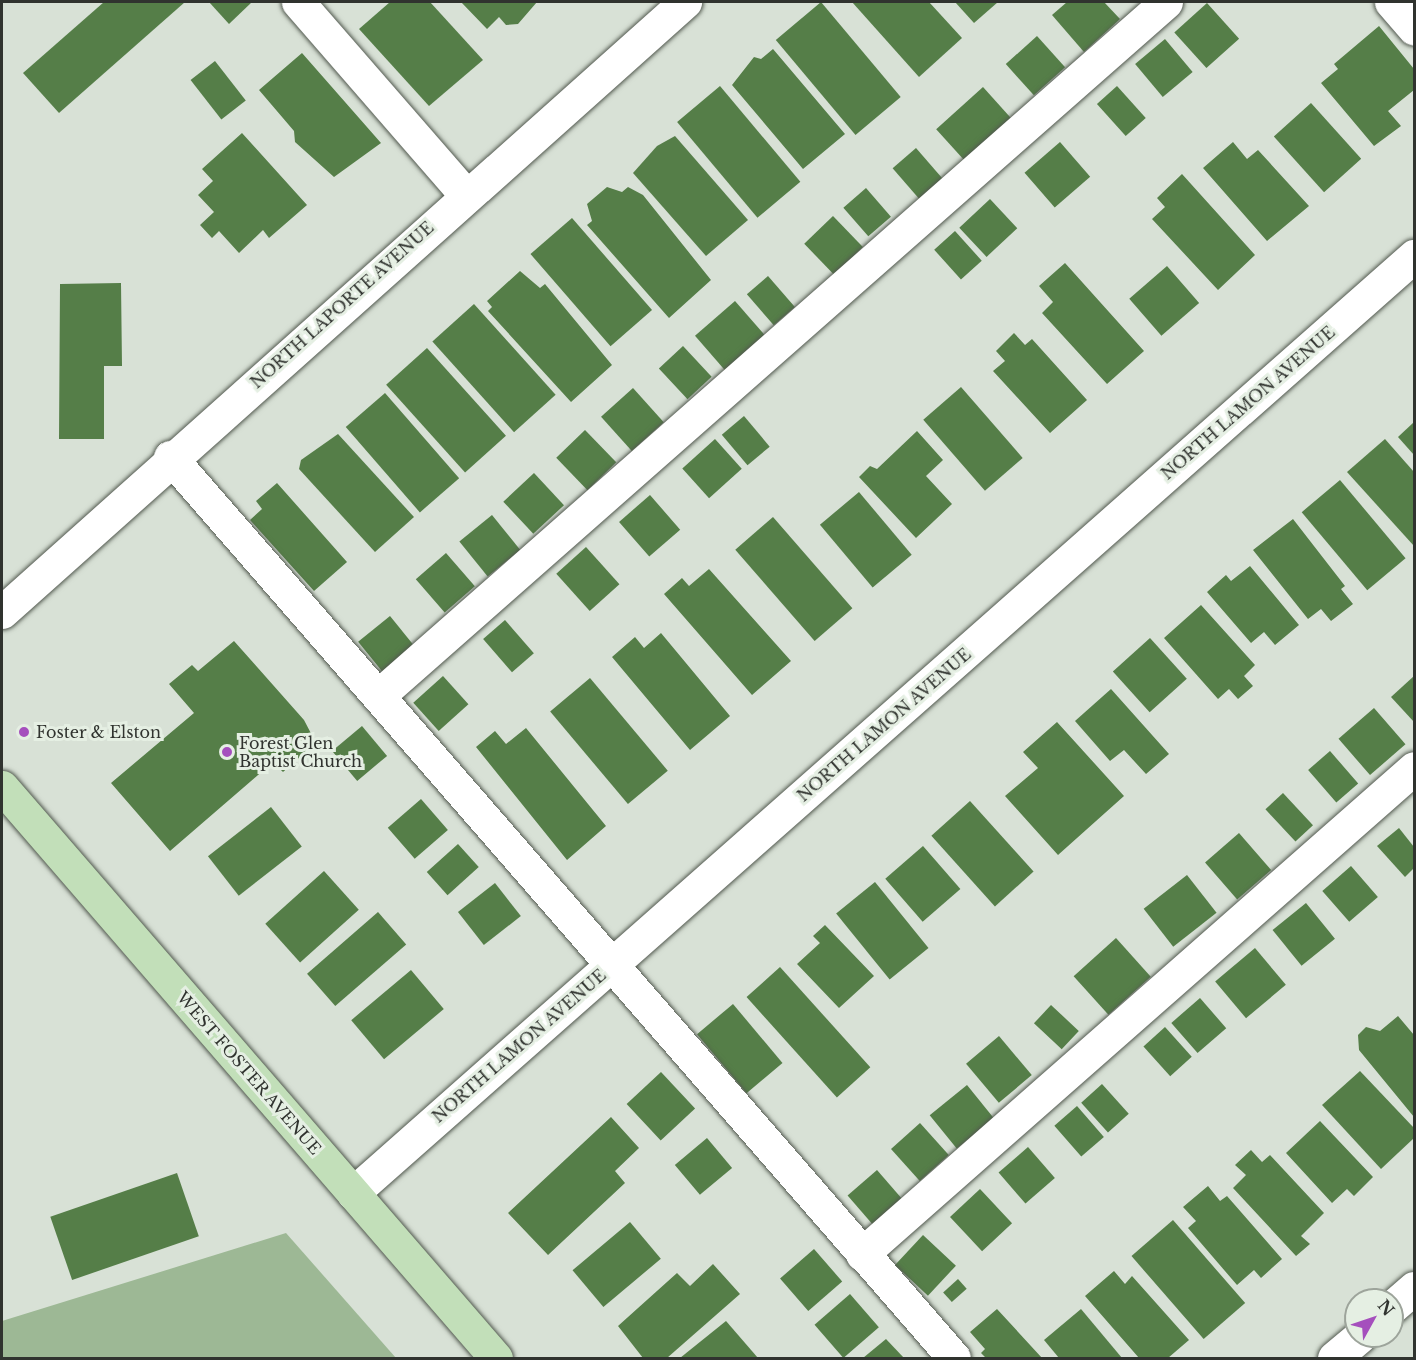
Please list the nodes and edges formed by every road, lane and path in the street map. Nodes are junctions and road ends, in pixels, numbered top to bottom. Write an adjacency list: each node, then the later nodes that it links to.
1 (298, 2): 6 (street)
2 (685, 2): 6 (street, NORTH LAPORTE AVENUE)
3 (1166, 2): 10 (street)
4 (1391, 2): 5 (street)
5 (1414, 28)
6 (466, 195): 8 (street, NORTH LAPORTE AVENUE)
7 (1414, 256): 13 (street, NORTH LAMON AVENUE)
8 (170, 458): 9 (street, NORTH LAPORTE AVENUE); 10 (street)
9 (2, 612)
10 (378, 696): 13 (street)
11 (1414, 768): 15 (street)
12 (2, 787): 14 (main road, WEST FOSTER AVENUE)
13 (612, 964): 14 (street, NORTH LAMON AVENUE); 15 (street)
14 (353, 1193): 17 (main road, WEST FOSTER AVENUE)
15 (862, 1254): 18 (street)
16 (1346, 1348): 19 (street)
17 (496, 1359)
18 (954, 1359)
19 (1334, 1359)

